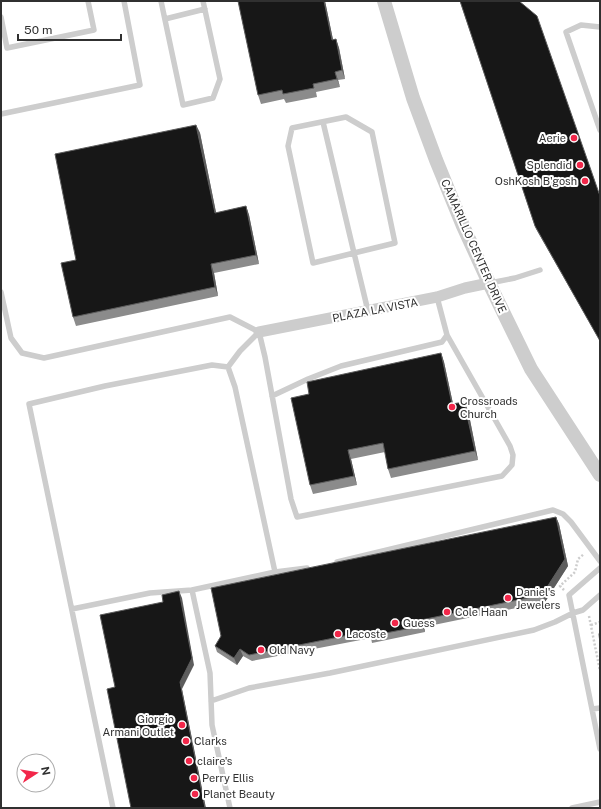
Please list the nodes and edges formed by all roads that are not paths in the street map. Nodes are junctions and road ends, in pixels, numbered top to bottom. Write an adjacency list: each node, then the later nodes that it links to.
1 (88, 1): 7 (lane)
2 (124, 1): 10 (lane)
3 (161, 1): 8 (lane)
4 (203, 1): 6 (lane)
5 (384, 1): 15 (street, CAMARILLO CENTER DRIVE)
6 (205, 9): 8 (lane); 8 (lane)
7 (1, 17)
8 (165, 19)
9 (600, 27): 12 (lane)
10 (1, 114)
11 (323, 122): 13 (lane); 13 (lane); 13 (lane)
12 (600, 130)
13 (354, 253): 18 (lane)
14 (540, 270): 15 (lane)
15 (489, 284): 17 (street, PLAZA LA VISTA); 23 (street, CAMARILLO CENTER DRIVE)
16 (1, 292): 19 (lane)
17 (437, 297): 18 (street, PLAZA LA VISTA); 20 (lane)
18 (368, 312): 19 (street, PLAZA LA VISTA)
19 (259, 332): 21 (lane); 22 (lane)
20 (447, 335): 22 (lane); 22 (lane)
21 (228, 367): 28 (lane); 31 (lane)
22 (272, 396)
23 (600, 474)
24 (600, 561): 25 (lane)
25 (330, 564)
26 (314, 568): 28 (lane)
27 (600, 568): 32 (lane)
28 (275, 572): 29 (lane)
29 (192, 590): 31 (lane); 33 (lane)
30 (600, 595): 32 (lane)
31 (72, 609): 38 (lane)
32 (573, 613): 33 (lane); 35 (lane)
33 (211, 701): 39 (lane)
34 (600, 708): 35 (lane)
35 (592, 709): 36 (lane)
36 (600, 749)
37 (600, 802): 40 (lane)
38 (113, 808)
39 (230, 808)
40 (572, 808)

